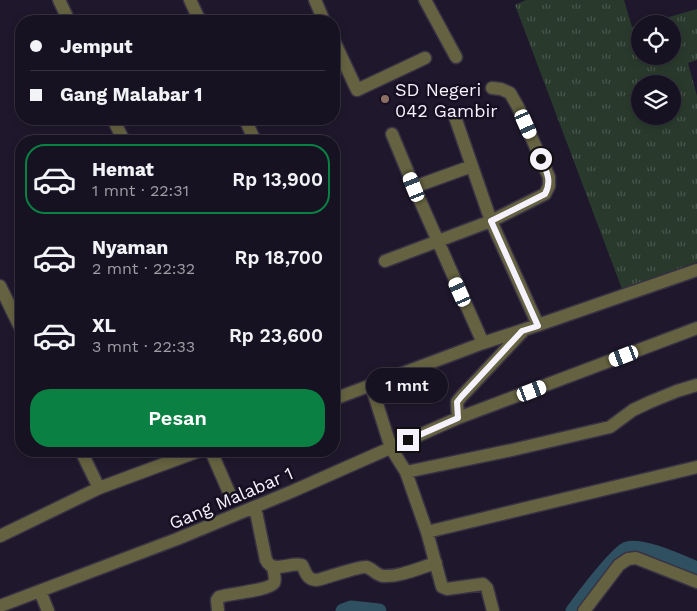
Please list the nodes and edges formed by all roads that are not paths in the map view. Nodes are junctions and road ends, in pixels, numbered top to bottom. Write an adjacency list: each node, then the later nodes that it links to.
1 (59, 0): 5 (street)
2 (190, 0): 6 (street)
3 (314, 0): 7 (street)
4 (425, 0): 9 (street)
5 (66, 15)
6 (197, 15)
7 (321, 15)
8 (340, 54): 10 (street)
9 (456, 57)
10 (425, 58)
11 (492, 88): 16 (street)
12 (455, 117): 14 (street)
13 (392, 134): 15 (street)
14 (472, 166): 15 (street); 16 (street)
15 (414, 187): 17 (street)
16 (491, 221): 17 (street); 22 (street)
17 (436, 241): 18 (street); 25 (street)
18 (385, 260)
19 (697, 270): 22 (street)
20 (0, 286): 21 (street)
21 (15, 317)
22 (538, 326): 24 (street)
23 (697, 328): 29 (street, Gang Malabar 1)
24 (522, 331): 25 (street); 29 (street)
25 (483, 343): 26 (street)
26 (371, 385): 28 (street); 30 (street)
27 (697, 385): 35 (street)
28 (340, 397)
29 (458, 418): 30 (street, Gang Malabar 1)
30 (391, 448): 35 (street); 38 (street, Gang Malabar 1)
31 (84, 457): 36 (street)
32 (183, 457): 36 (street)
33 (214, 457): 37 (street)
34 (696, 468): 39 (street)
35 (406, 472): 39 (street)
36 (99, 488): 40 (street)
37 (231, 497)
38 (255, 507): 42 (street); 44 (street, Gang Malabar 1)
39 (427, 532): 41 (street)
40 (0, 536)
41 (436, 563): 42 (street); 48 (street)
42 (273, 568): 47 (street)
43 (697, 582): 49 (street)
44 (40, 591): 45 (street, Gang Malabar 1); 46 (street)
45 (0, 606)
46 (48, 611)
47 (218, 611)
48 (493, 611)
49 (584, 611)

